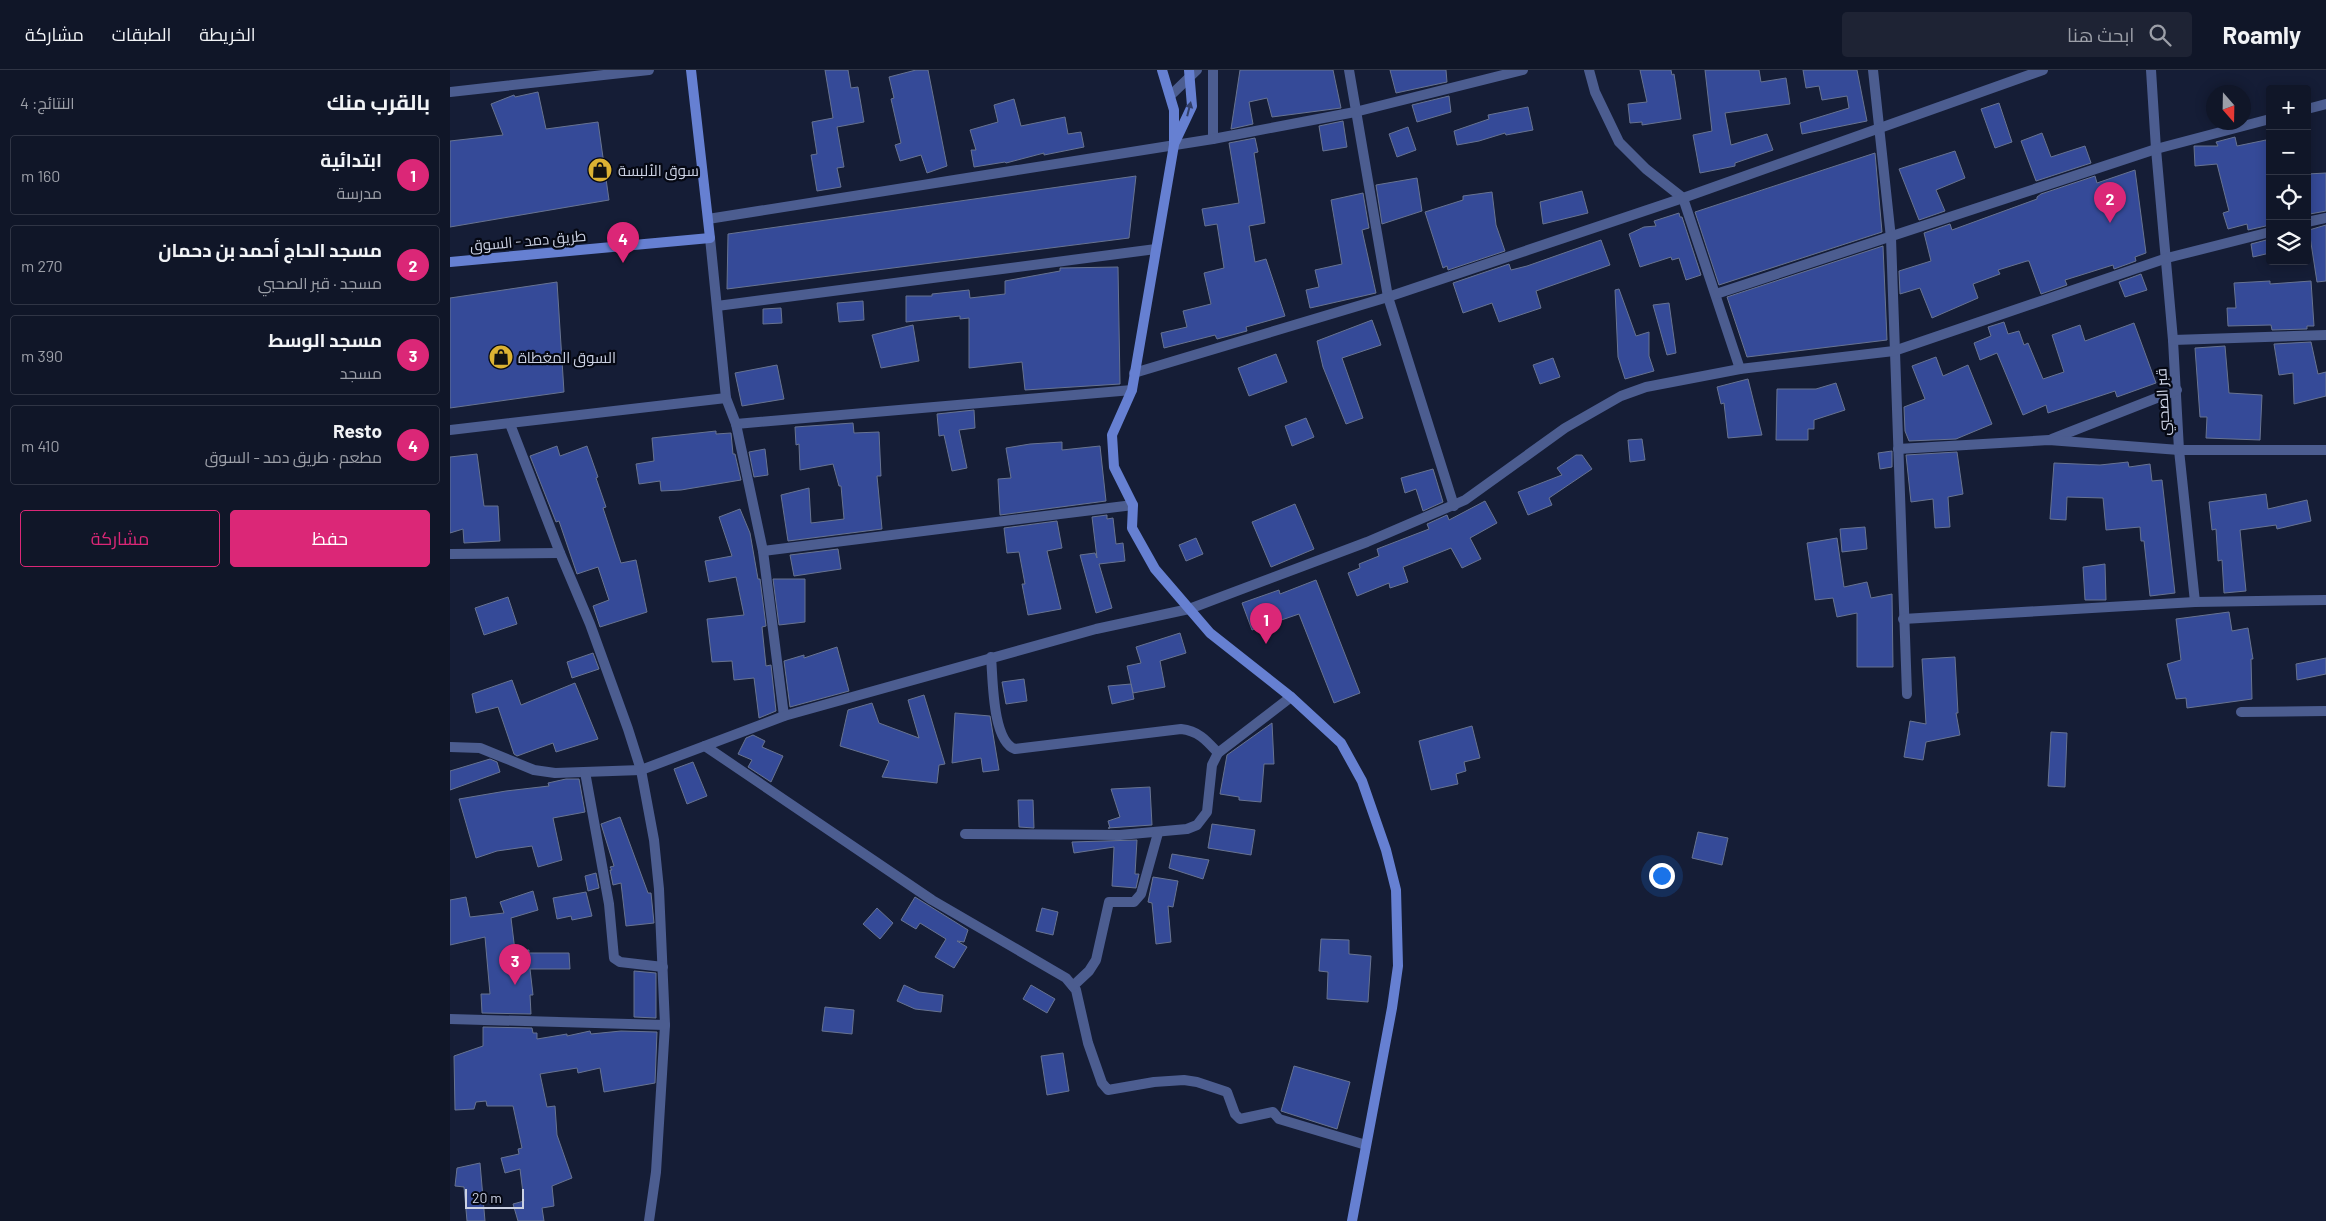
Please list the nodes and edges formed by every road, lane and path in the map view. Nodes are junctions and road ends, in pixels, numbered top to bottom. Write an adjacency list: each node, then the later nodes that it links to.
1 (649, 70): 12 (street)
2 (691, 70): 24 (street)
3 (1162, 70): 13 (street)
4 (1214, 70): 19 (street)
5 (1349, 70): 16 (street)
6 (1523, 70): 16 (street)
7 (1589, 70): 22 (street)
8 (1873, 70): 18 (street)
9 (2043, 70): 18 (street)
10 (2151, 70): 21 (street, قبر الصحبي)
11 (1191, 72): 13 (street); 20 (street, one-way to 11)
12 (450, 92)
13 (1171, 95): 20 (street)
14 (2326, 104): 15 (street)
15 (2311, 108)
16 (1355, 112): 19 (street); 33 (street)
17 (2266, 120): 21 (street)
18 (1879, 127): 22 (street); 28 (street)
19 (1213, 139): 20 (street)
20 (1174, 145): 24 (street); 29 (street)
21 (2156, 149): 28 (street); 30 (street, قبر الصحبي)
22 (1683, 198): 32 (street); 33 (street)
23 (2326, 218): 25 (street)
24 (708, 219): 27 (street)
25 (2311, 221)
26 (2266, 233): 30 (street)
27 (710, 238): 31 (street, طريق دمد - السوق); 34 (street)
28 (1891, 238): 32 (street); 37 (street)
29 (1156, 249): 34 (street); 39 (street)
30 (2167, 258): 36 (street, قبر الصحبي); 37 (street)
31 (450, 262)
32 (1716, 294): 38 (street)
33 (1388, 297): 39 (street); 51 (street)
34 (717, 306): 42 (street)
35 (2326, 335): 36 (street)
36 (2173, 340): 41 (street, قبر الصحبي)
37 (1894, 351): 38 (street); 47 (street)
38 (1740, 369): 51 (street)
39 (1134, 373): 40 (street)
40 (1132, 390): 44 (street); 50 (street)
41 (2177, 390): 46 (street); 48 (street, قبر الصحبي)
42 (726, 398): 43 (street); 44 (street)
43 (510, 424): 45 (street); 53 (street)
44 (736, 424): 52 (street)
45 (450, 430)
46 (2049, 440): 47 (street); 48 (street)
47 (1898, 449): 58 (street)
48 (2179, 450): 49 (street); 56 (street, قبر الصحبي)
49 (2326, 450)
50 (1133, 505): 52 (street); 57 (street)
51 (1454, 506): 57 (street)
52 (763, 550): 64 (street)
53 (560, 553): 54 (street); 68 (street)
54 (450, 554)
55 (2326, 600): 56 (street)
56 (2195, 602): 58 (street)
57 (1189, 608): 59 (street); 61 (street)
58 (1903, 619): 60 (street)
59 (991, 657): 64 (street); 67 (street)
60 (1907, 694)
61 (1291, 697): 67 (street); 76 (street)
62 (2326, 711): 63 (street)
63 (2241, 712)
64 (784, 716): 65 (street)
65 (705, 746): 68 (street); 73 (street)
66 (450, 747): 69 (street)
67 (1218, 753): 70 (street)
68 (641, 770): 69 (street); 72 (street)
69 (585, 772): 72 (street)
70 (1158, 833): 71 (street); 73 (street)
71 (965, 834)
72 (663, 967): 75 (street)
73 (1073, 986): 76 (street)
74 (450, 1019): 75 (street)
75 (665, 1025): 77 (street)
76 (1366, 1145): 78 (street)
77 (649, 1221)
78 (1352, 1221)

